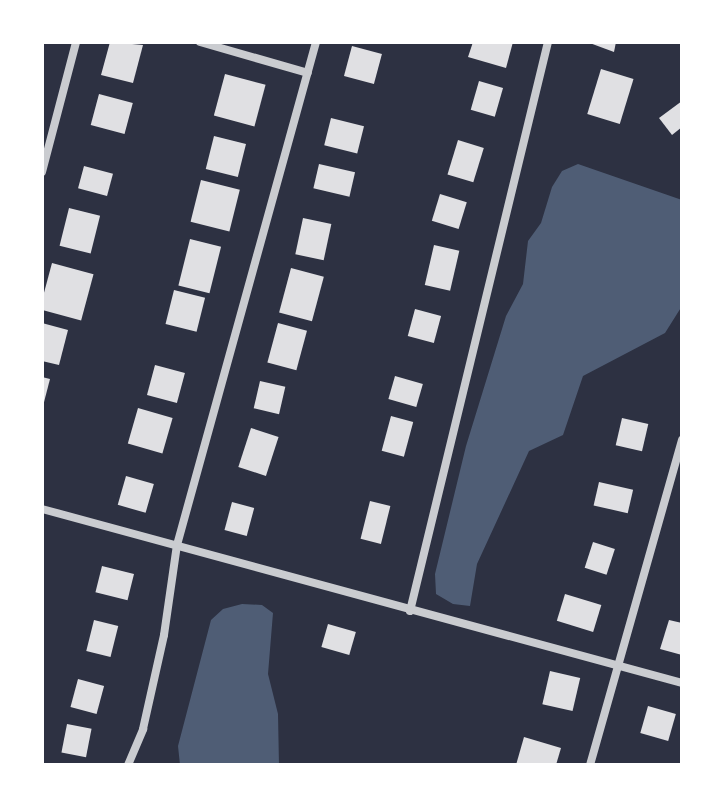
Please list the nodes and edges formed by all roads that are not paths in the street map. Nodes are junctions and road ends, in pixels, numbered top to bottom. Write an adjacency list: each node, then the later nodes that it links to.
1 (76, 42): 6 (street)
2 (200, 42): 5 (street)
3 (316, 42): 5 (street)
4 (548, 42): 10 (street)
5 (308, 73): 9 (street)
6 (42, 172)
7 (682, 440): 11 (street)
8 (42, 509): 9 (street)
9 (177, 545): 10 (street); 13 (street)
10 (410, 611): 11 (street)
11 (617, 664): 12 (street); 14 (street)
12 (682, 683)
13 (128, 765)
14 (590, 765)

